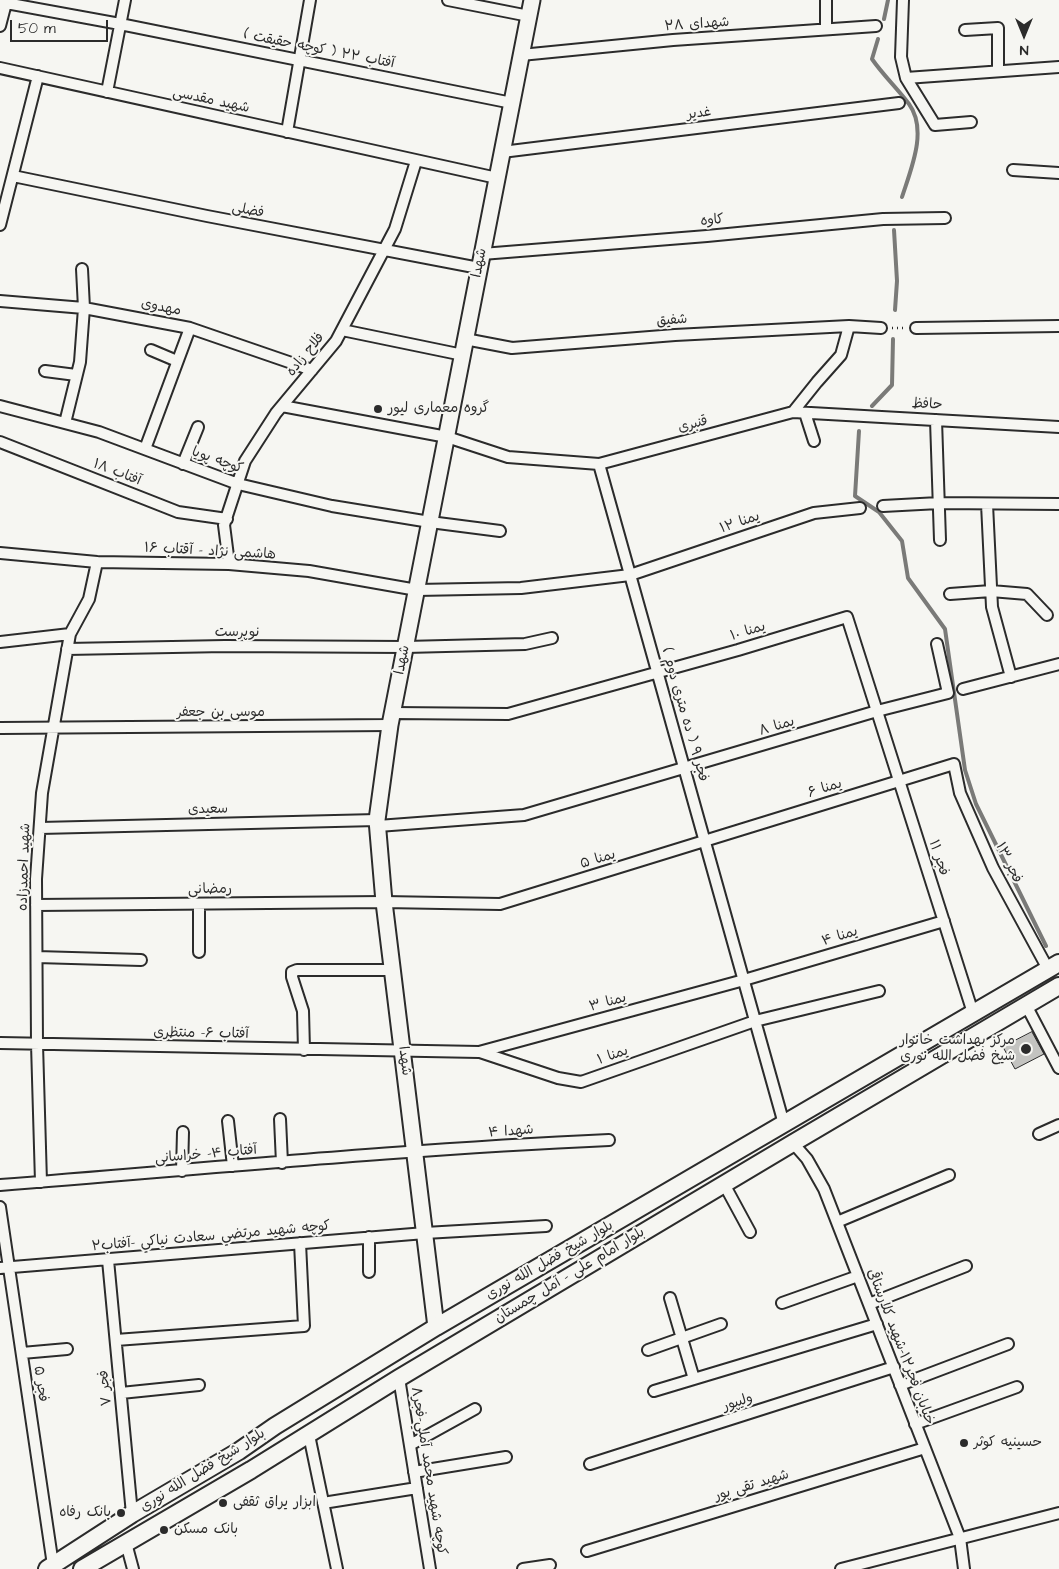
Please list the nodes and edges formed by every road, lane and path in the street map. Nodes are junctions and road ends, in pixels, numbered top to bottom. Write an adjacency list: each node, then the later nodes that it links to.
1 (125, 0): 10 (street)
2 (310, 0): 16 (street)
3 (448, 0): 8 (street)
4 (532, 0): 9 (main road, شهدا)
5 (826, 0): 13 (street)
6 (903, 0): 21 (street)
7 (3, 2): 10 (street, آفتاب ۲۲ ( کوچه حقیقت )); 11 (street)
8 (477, 3): 9 (street)
9 (529, 16): 15 (main road, شهدا)
10 (120, 24): 16 (street, آفتاب ۲۲ ( کوچه حقیقت )); 22 (street)
11 (0, 26)
12 (876, 26): 13 (street, شهدای ۲۸)
13 (826, 30): 15 (street, شهدای ۲۸)
14 (965, 30): 19 (street)
15 (521, 55): 23 (main road, شهدا)
16 (299, 60): 23 (street, آفتاب ۲۲ ( کوچه حقیقت )); 26 (street)
17 (1059, 67): 19 (street)
18 (0, 68): 20 (street, شهید مقدسی)
19 (998, 71): 21 (street)
20 (38, 76): 22 (street, شهید مقدسی); 31 (street)
21 (906, 78): 25 (street)
22 (107, 92): 26 (street, شهید مقدسی)
23 (512, 103): 27 (main road, شهدا)
24 (899, 104): 27 (street, غدیر)
25 (971, 122)
26 (287, 132): 28 (street, شهید مقدسی)
27 (502, 152): 32 (main road, شهدا)
28 (416, 161): 32 (street, شهید مقدسی); 35 (street, فلاح زاده)
29 (1013, 170): 30 (street)
30 (1059, 173)
31 (13, 176): 34 (street); 35 (street, فضلی)
32 (497, 178): 36 (main road, شهدا)
33 (945, 218): 36 (street, کاوه)
34 (0, 225)
35 (384, 251): 36 (street, فضلی); 45 (street, فلاح زاده)
36 (481, 261): 46 (main road, شهدا)
37 (82, 269): 39 (street)
38 (0, 301): 39 (street, مهدوی)
39 (84, 308): 42 (street, مهدوی); 52 (street)
40 (850, 326): 43 (street, شفیق); 46 (street, شفیق); 55 (street)
41 (1059, 326): 44 (street)
42 (190, 328): 49 (street); 50 (street, مهدوی)
43 (881, 328): 44 (path)
44 (916, 328)
45 (342, 330): 48 (street); 50 (street, فلاح زاده)
46 (466, 339): 48 (main road, شهدا)
47 (150, 350): 49 (street)
48 (462, 354): 61 (main road, شهدا)
49 (177, 361): 64 (street)
50 (312, 370): 54 (street, فلاح زاده)
51 (45, 371): 52 (street)
52 (76, 375): 58 (street)
53 (0, 406): 58 (street, کوچه پویا)
54 (282, 406): 61 (street); 67 (street, فلاح زاده)
55 (793, 412): 56 (street, حافظ); 66 (street, قنبری)
56 (805, 413): 57 (street, حافظ); 62 (street)
57 (936, 420): 60 (street, حافظ); 68 (street)
58 (64, 423): 64 (street, کوچه پویا)
59 (198, 427): 65 (street)
60 (1059, 427)
61 (447, 437): 66 (street); 74 (main road, شهدا)
62 (814, 441)
63 (0, 442): 73 (street, آفتاب ۱۸)
64 (145, 449): 65 (street, کوچه پویا)
65 (183, 464): 67 (street, کوچه پویا)
66 (599, 464): 80 (street, فجر ۹ ( ده متری دوم ))
67 (238, 484): 73 (street, فلاح زاده); 74 (street, کوچه پویا)
68 (939, 503): 69 (street); 71 (street); 76 (street)
69 (987, 504): 70 (street); 83 (street)
70 (1059, 504)
71 (882, 506)
72 (860, 508): 80 (street, یمنا ۱۲)
73 (226, 518): 79 (street, فلاح زاده)
74 (430, 522): 75 (street, کوچه پویا); 82 (main road, شهدا)
75 (500, 531)
76 (940, 540)
77 (0, 553): 78 (street, هاشمی نژاد - آقتاب ۱۶)
78 (97, 562): 79 (street, هاشمی نژاد - آقتاب ۱۶); 87 (street, شهید احمدزاده)
79 (229, 564): 82 (street, هاشمی نژاد - آقتاب ۱۶)
80 (630, 575): 81 (street, یمنا ۱۲); 94 (street, فجر ۹ ( ده متری دوم ))
81 (521, 588): 82 (street, هاشمی نژاد - آقتاب ۱۶)
82 (417, 590): 91 (main road, شهدا)
83 (991, 591): 84 (street); 85 (street); 95 (street)
84 (950, 594)
85 (1047, 615)
86 (847, 617): 94 (street, یمنا ۱۰); 97 (street, فجر ۱۱)
87 (70, 634): 89 (street); 92 (street, شهید احمدزاده)
88 (552, 638): 91 (street, نوپرست)
89 (0, 642)
90 (937, 644): 97 (street, یمنا ۸)
91 (406, 647): 92 (street, نوپرست); 99 (main road, شهدا)
92 (68, 649): 101 (street, شهید احمدزاده)
93 (1059, 664): 95 (street)
94 (657, 672): 98 (street, یمنا ۱۰); 103 (street, فجر ۹ ( ده متری دوم ))
95 (1011, 677): 96 (street)
96 (963, 689)
97 (877, 711): 103 (street, یمنا ۸); 104 (street, فجر ۱۱)
98 (508, 714): 99 (street, موسی بن جعفر)
99 (392, 719): 101 (street, موسی بن جعفر); 106 (main road, شهدا)
100 (0, 728): 101 (street, موسی بن جعفر)
101 (52, 728): 107 (street, شهید احمدزاده)
102 (954, 764): 104 (street, یمنا ۶); 116 (street, فجر ۱۳)
103 (684, 769): 105 (street, یمنا ۸); 108 (street, فجر ۹ ( ده متری دوم ))
104 (899, 781): 108 (street, یمنا ۶); 112 (street, فجر ۱۱)
105 (524, 815): 106 (street, سعیدی)
106 (377, 823): 107 (street, سعیدی); 109 (main road, شهدا)
107 (40, 828): 111 (street, شهید احمدزاده)
108 (705, 842): 109 (street, یمنا ۵); 118 (street, فجر ۹ ( ده متری دوم ))
109 (384, 902): 110 (street, رمضانی); 117 (main road, شهدا)
110 (199, 904): 111 (street, رمضانی); 113 (street)
111 (36, 905): 114 (street, شهید احمدزاده)
112 (944, 921): 118 (street, یمنا ۴); 122 (street, فجر ۱۱)
113 (199, 952)
114 (36, 957): 115 (street); 125 (street, شهید احمدزاده)
115 (140, 960)
116 (1054, 966): 122 (main road, بلوار شیخ فضل الله نوری)
117 (392, 970): 126 (street); 128 (main road, شهدا)
118 (744, 980): 123 (street, فجر ۹ ( ده متری دوم )); 129 (street, یمنا ۳)
119 (1059, 986): 121 (main road, بلوار امام علی - آمل چمستان)
120 (879, 990): 123 (street, یمنا ۱)
121 (1026, 1005): 130 (main road, بلوار امام علی - آمل چمستان); 131 (street)
122 (973, 1013): 127 (main road, بلوار شیخ فضل الله نوری)
123 (755, 1021): 129 (street, یمنا ۱); 134 (street, فجر ۹ ( ده متری دوم ))
124 (0, 1043): 125 (street, آفتاب ۶- منتظری)
125 (36, 1044): 126 (street, آفتاب ۶- منتظری); 146 (street, شهید احمدزاده)
126 (304, 1050): 128 (street, آفتاب ۶- منتظری)
127 (911, 1051): 130 (main road); 134 (main road, بلوار شیخ فضل الله نوری)
128 (402, 1052): 129 (street, آفتاب ۶- منتظری); 141 (main road, شهدا)
129 (480, 1052)
130 (922, 1068): 139 (main road, بلوار امام علی - آمل چمستان)
131 (1059, 1068)
132 (280, 1119): 142 (street)
133 (228, 1121): 143 (street)
134 (784, 1124): 140 (main road, بلوار شیخ فضل الله نوری)
135 (1059, 1126): 137 (street)
136 (183, 1132): 144 (street)
137 (1039, 1134)
138 (609, 1140): 141 (street, شهدا ۴)
139 (793, 1143): 147 (main road, بلوار امام علی - آمل چمستان); 152 (street, خيابان فجر۱۲-شهيد كلارستاقی)
140 (741, 1149): 149 (main road, بلوار شیخ فضل الله نوری); 150 (main road)
141 (415, 1152): 142 (street, آفتاب ۴- خراسانی); 155 (main road, شهدا)
142 (282, 1162): 143 (street, آفتاب ۴- خراسانی)
143 (233, 1166): 144 (street, آفتاب ۴- خراسانی)
144 (182, 1170): 146 (street, آفتاب ۴- خراسانی)
145 (950, 1175): 152 (street)
146 (41, 1182): 148 (street, آفتاب ۴- خراسانی)
147 (724, 1184): 150 (main road, بلوار امام علی - آمل چمستان); 154 (street)
148 (0, 1185)
149 (662, 1195): 157 (main road); 169 (main road, بلوار شیخ فضل الله نوری)
150 (702, 1197): 157 (main road, بلوار امام علی - آمل چمستان)
151 (0, 1207): 161 (street, فجر ۵)
152 (837, 1222): 163 (street, خيابان فجر۱۲-شهيد كلارستاقی)
153 (546, 1226): 155 (street, كوچه شهيد مرتضي سعادت نياكي -آفتاب۲)
154 (750, 1232)
155 (425, 1233): 156 (street, كوچه شهيد مرتضي سعادت نياكي -آفتاب۲); 169 (main road, شهدا)
156 (369, 1237): 158 (street, كوچه شهيد مرتضي سعادت نياكي -آفتاب۲); 162 (street)
157 (636, 1237): 177 (main road, بلوار امام علی - آمل چمستان)
158 (300, 1243): 159 (street, كوچه شهيد مرتضي سعادت نياكي -آفتاب۲); 171 (street)
159 (108, 1260): 161 (street, كوچه شهيد مرتضي سعادت نياكي -آفتاب۲); 171 (street, فجر ۷)
160 (966, 1266): 166 (street)
161 (4, 1268): 175 (street, فجر ۵)
162 (369, 1272)
163 (858, 1276): 165 (street); 166 (street, خيابان فجر۱۲-شهيد كلارستاقی)
164 (670, 1298): 170 (street)
165 (782, 1303)
166 (869, 1304): 168 (street, خيابان فجر۱۲-شهيد كلارستاقی)
167 (721, 1324): 170 (street)
168 (877, 1324): 176 (street, خيابان فجر۱۲-شهيد كلارستاقی); 178 (street)
169 (436, 1327): 186 (main road, بلوار شیخ فضل الله نوری)
170 (682, 1338): 174 (street); 178 (street)
171 (116, 1340): 183 (street, فجر ۷)
172 (1008, 1344): 180 (street)
173 (67, 1349): 175 (street)
174 (648, 1350)
175 (22, 1353): 204 (street, فجر ۵)
176 (894, 1368): 180 (street, خيابان فجر۱۲-شهيد كلارستاقی); 193 (street, ولیپور)
177 (399, 1378): 187 (main road, بلوار امام علی - آمل چمستان); 188 (street, كوچه شهيد محمد آملي-فجر۸)
178 (694, 1378): 182 (street)
179 (200, 1385): 183 (street)
180 (900, 1385): 185 (street, خيابان فجر۱۲-شهيد كلارستاقی)
181 (1017, 1387): 185 (street)
182 (654, 1391)
183 (121, 1393): 199 (street, فجر ۷)
184 (475, 1409): 188 (street)
185 (915, 1424): 190 (street, خيابان فجر۱۲-شهيد كلارستاقی)
186 (275, 1426): 189 (main road); 191 (main road, بلوار شیخ فضل الله نوری)
187 (308, 1435): 189 (main road, بلوار امام علی - آمل چمستان); 197 (street)
188 (410, 1445): 195 (street, كوچه شهيد محمد آملي-فجر۸)
189 (288, 1448): 194 (main road, بلوار امام علی - آمل چمستان)
190 (925, 1448): 200 (street, خيابان فجر۱۲-شهيد كلارستاقی); 202 (street, شهید تقی پور)
191 (239, 1451): 194 (main road); 199 (main road, بلوار شیخ فضل الله نوری)
192 (506, 1457): 195 (street)
193 (590, 1464)
194 (251, 1470): 201 (main road, بلوار امام علی - آمل چمستان)
195 (414, 1472): 196 (street, كوچه شهيد محمد آملي-فجر۸)
196 (417, 1488): 197 (street); 208 (street, كوچه شهيد محمد آملي-فجر۸)
197 (323, 1503): 207 (street)
198 (1059, 1513): 200 (street)
199 (132, 1514): 204 (main road, بلوار شیخ فضل الله نوری)
200 (960, 1538): 210 (street); 211 (street, خيابان فجر۱۲-شهيد كلارستاقی)
201 (126, 1543): 205 (main road, بلوار امام علی - آمل چمستان); 206 (street)
202 (587, 1550)
203 (550, 1566): 209 (street)
204 (50, 1567)
205 (82, 1569)
206 (132, 1569)
207 (337, 1569)
208 (430, 1569)
209 (523, 1569)
210 (841, 1569)
211 (964, 1569)

